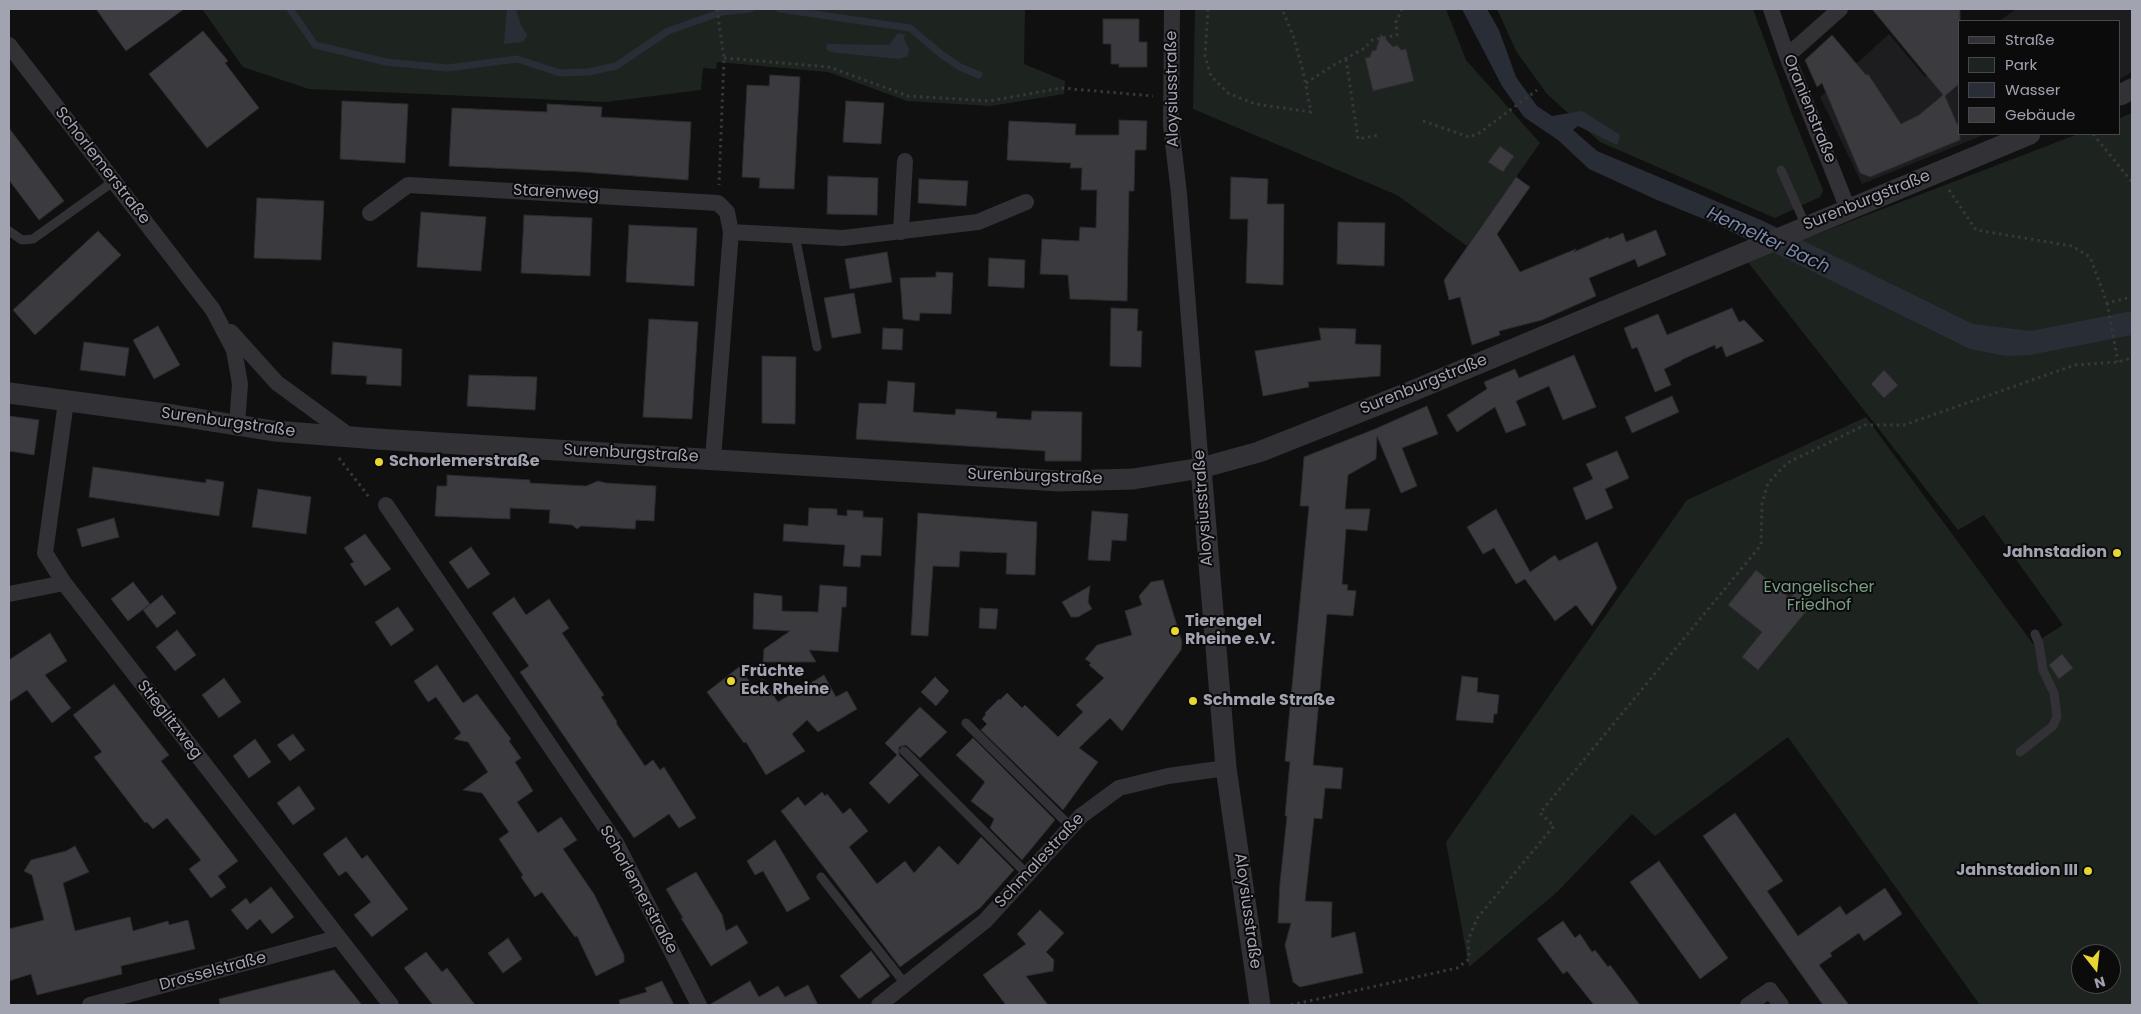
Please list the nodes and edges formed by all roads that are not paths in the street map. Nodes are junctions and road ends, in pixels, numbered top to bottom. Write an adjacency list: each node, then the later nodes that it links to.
1 (1172, 9): 25 (street, Aloysiusstraße)
2 (1771, 9): 5 (street, Oranienstraße)
3 (1840, 9): 5 (street)
4 (9, 45): 9 (street, Schorlemerstraße)
5 (1787, 56): 11 (street, Oranienstraße)
6 (2028, 135): 11 (street, Surenburgstraße)
7 (904, 161): 16 (street)
8 (1781, 170): 13 (lane)
9 (114, 181): 14 (lane); 18 (street, Schorlemerstraße)
10 (1026, 202): 16 (street)
11 (1848, 209): 13 (street, Surenburgstraße)
12 (370, 213): 15 (street, Starenweg)
13 (1806, 226): 25 (street, Surenburgstraße)
14 (9, 231)
15 (731, 232): 17 (street); 24 (street)
16 (901, 232): 17 (street)
17 (795, 235): 19 (lane)
18 (213, 310): 22 (street, Schorlemerstraße); 23 (street, Schorlemerstraße)
19 (817, 347)
20 (9, 393): 21 (street, Surenburgstraße)
21 (66, 402): 22 (street, Surenburgstraße); 27 (street, Stieglitzweg)
22 (236, 425): 23 (street, Surenburgstraße)
23 (351, 437): 24 (street, Surenburgstraße)
24 (713, 459): 25 (street, Surenburgstraße)
25 (1201, 468): 33 (street, Aloysiusstraße)
26 (386, 506): 41 (street, Schorlemerstraße)
27 (64, 584): 28 (street); 37 (street, Stieglitzweg)
28 (9, 594)
29 (2035, 634): 32 (lane)
30 (966, 723): 34 (lane)
31 (904, 751): 35 (lane)
32 (2020, 752)
33 (1226, 768): 34 (street, Schmalestraße); 43 (street, Aloysiusstraße)
34 (1071, 827): 35 (street, Schmalestraße)
35 (1027, 874): 38 (street, Schmalestraße)
36 (821, 878): 38 (lane)
37 (337, 938): 39 (street, Drosselstraße); 40 (street, Stieglitzweg)
38 (906, 985): 42 (street, Schmalestraße)
39 (90, 1005)
40 (391, 1005)
41 (699, 1005)
42 (879, 1005)
43 (1260, 1005)
44 (1748, 1005): 45 (street)
45 (1781, 1005)

